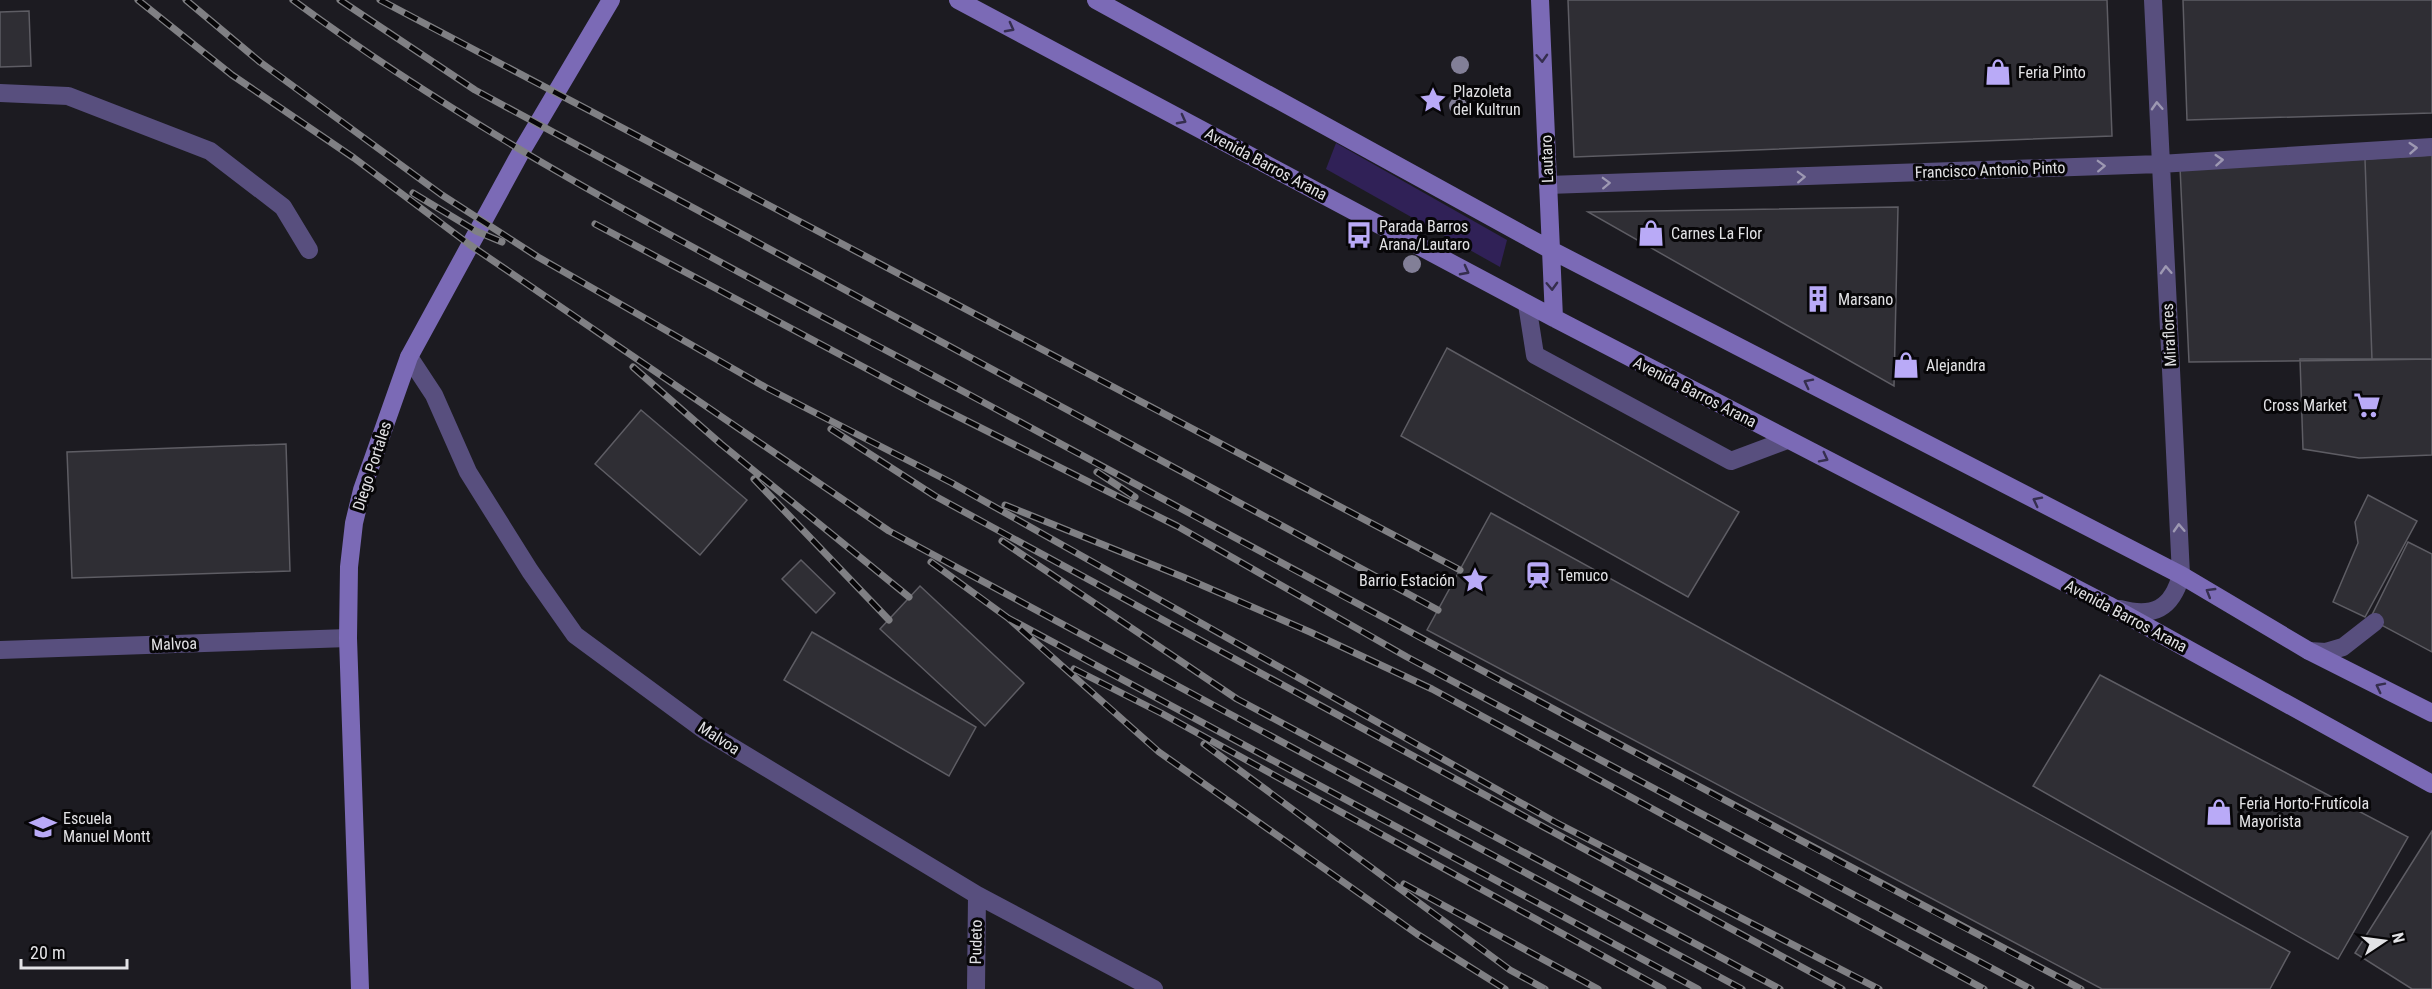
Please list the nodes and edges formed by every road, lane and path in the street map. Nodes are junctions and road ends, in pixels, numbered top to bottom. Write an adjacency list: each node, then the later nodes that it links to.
1 (611, 0): 14 (main road, Diego Portales)
2 (958, 0): 12 (main road, Avenida Barros Arana, one-way to 12)
3 (1096, 0): 11 (main road)
4 (1540, 0): 9 (main road, Lautaro, one-way to 9)
5 (2152, 0): 8 (street, Miraflores, one-way to 5)
6 (0, 93): 10 (street)
7 (2432, 147): 8 (street, Francisco Antonio Pinto, one-way to 7)
8 (2160, 164): 9 (street, Francisco Antonio Pinto, one-way to 8); 16 (street, Miraflores, one-way to 8)
9 (1548, 186): 11 (main road, Lautaro)
10 (309, 250)
11 (1551, 250): 13 (main road, Lautaro, one-way to 13); 16 (main road, one-way to 11)
12 (1527, 304): 13 (main road, Avenida Barros Arana); 15 (street)
13 (1554, 318): 15 (main road, Avenida Barros Arana)
14 (409, 357): 19 (main road, Diego Portales); 24 (street, Malvoa)
15 (1787, 440): 17 (main road, Avenida Barros Arana, one-way to 17)
16 (2181, 575): 17 (street, Miraflores); 21 (main road, one-way to 16)
17 (2108, 605): 23 (main road, Avenida Barros Arana)
18 (2375, 622): 21 (street)
19 (348, 638): 20 (street, Malvoa); 25 (main road, Diego Portales)
20 (0, 651)
21 (2309, 651): 22 (main road, one-way to 21)
22 (2432, 714)
23 (2432, 784)
24 (977, 895): 26 (street, Pudeto); 27 (street, Malvoa)
25 (360, 989)
26 (976, 989)
27 (1154, 989)

